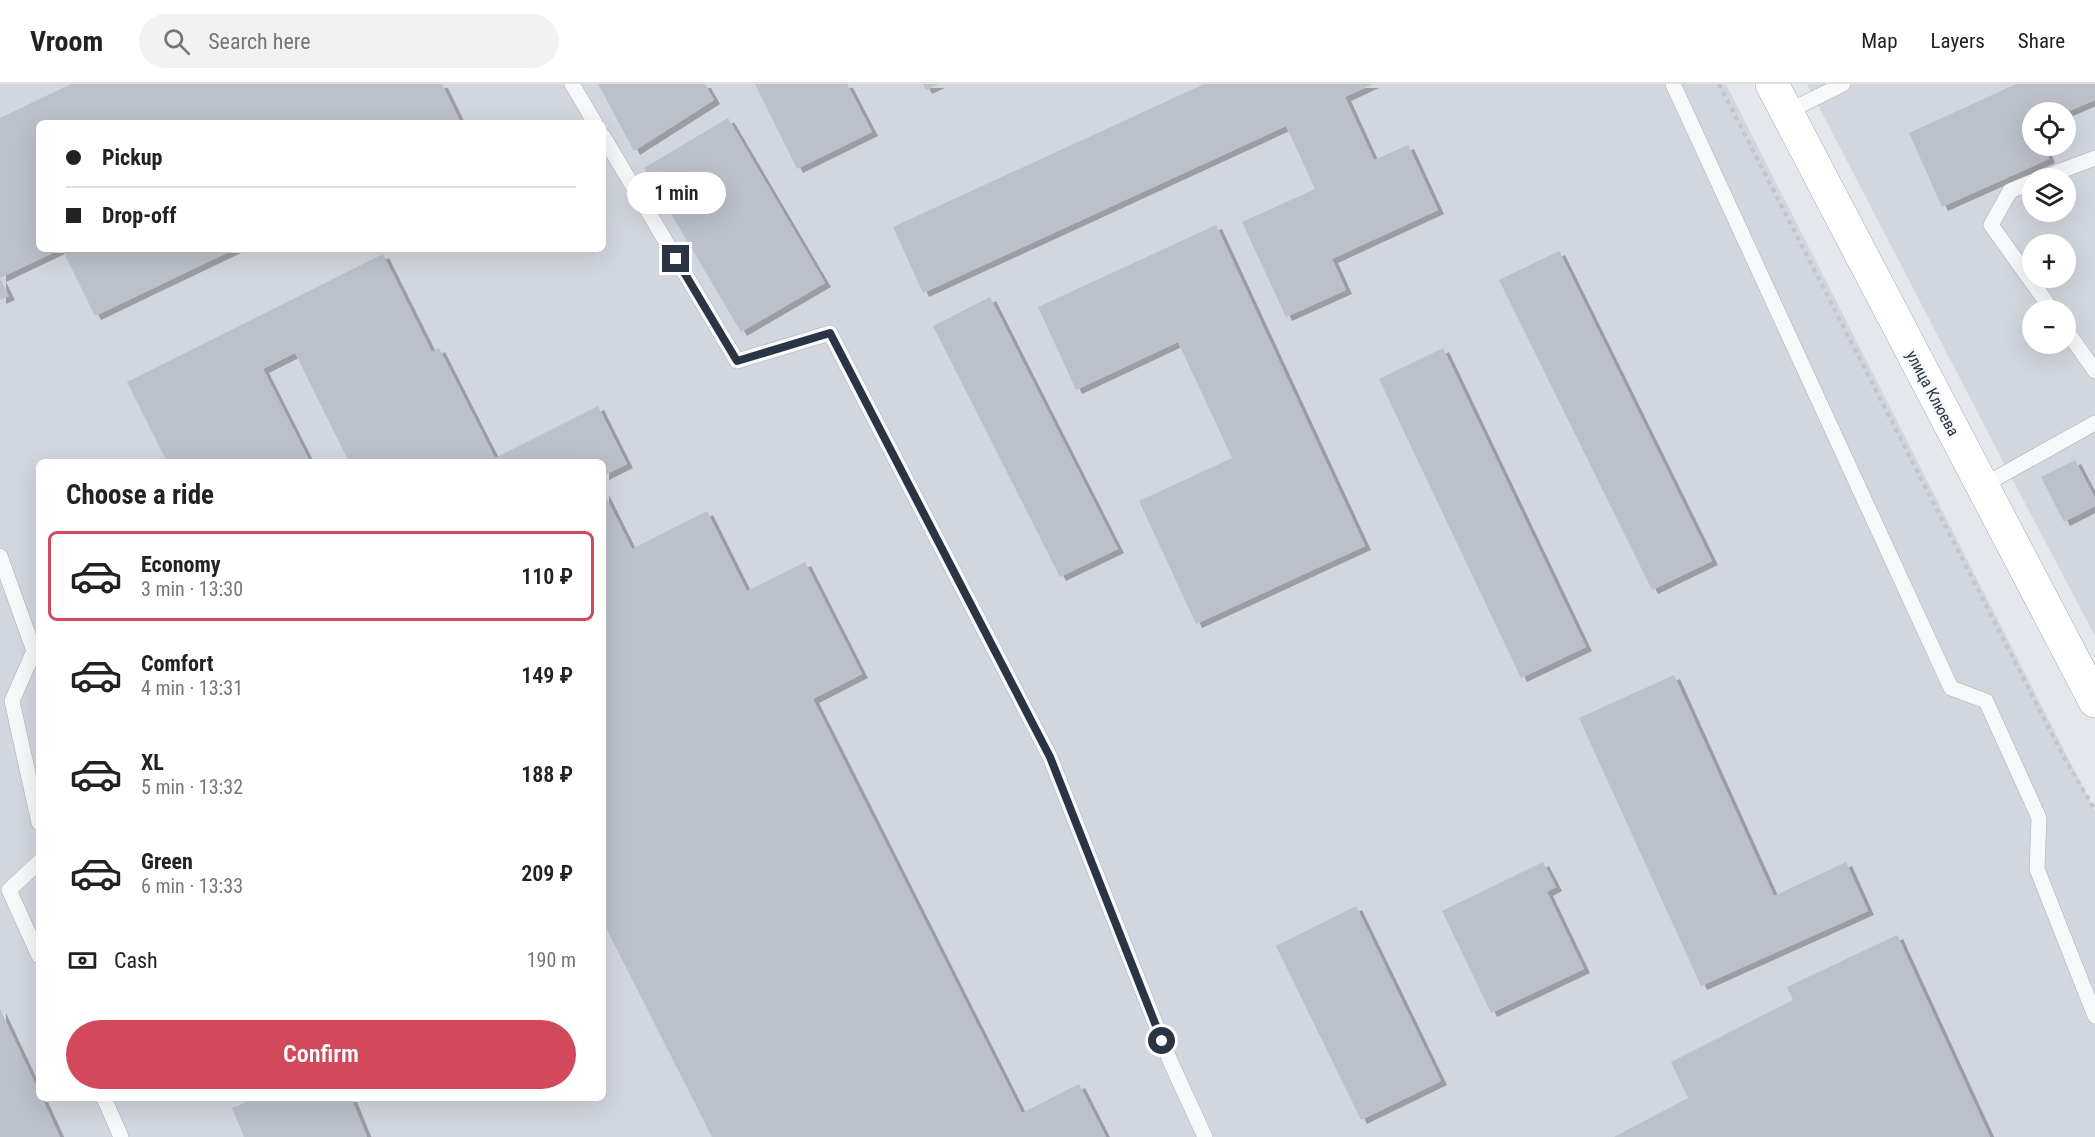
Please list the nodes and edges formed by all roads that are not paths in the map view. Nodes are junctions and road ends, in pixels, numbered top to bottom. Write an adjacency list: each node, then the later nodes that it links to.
1 (572, 84): 5 (lane)
2 (1673, 84): 20 (lane)
3 (1844, 84): 4 (lane)
4 (1779, 98): 14 (main road, улица Клюева)
5 (593, 120)
6 (606, 141): 23 (lane)
7 (2095, 158): 8 (lane)
8 (2068, 168)
9 (2022, 186): 10 (lane)
10 (2045, 300)
11 (2076, 344): 12 (lane)
12 (2095, 371)
13 (2095, 423): 14 (lane)
14 (1982, 486): 16 (main road, улица Клюева)
15 (0, 556): 17 (lane)
16 (2095, 701)
17 (36, 809)
18 (36, 865): 19 (lane)
19 (36, 949)
20 (2095, 1016)
21 (105, 1101): 22 (lane)
22 (121, 1137)
23 (1205, 1137)

